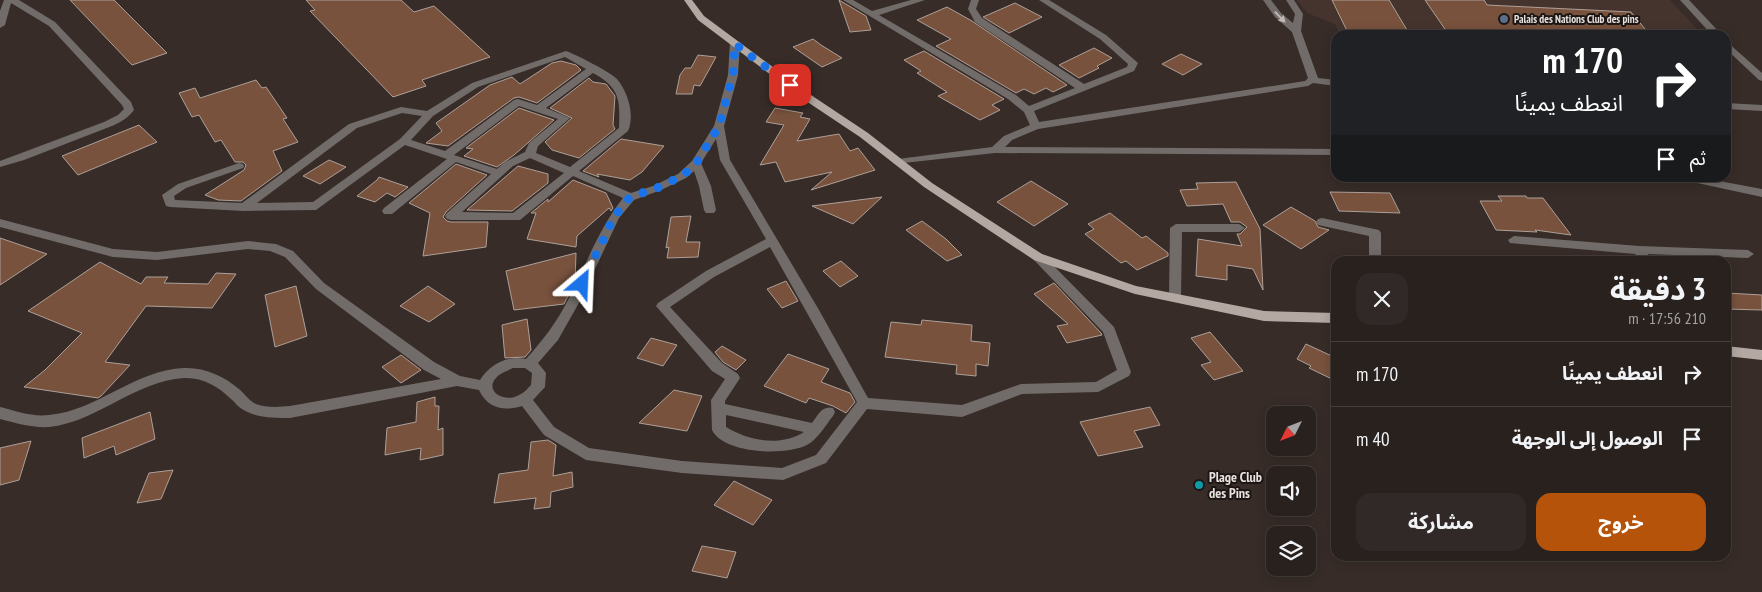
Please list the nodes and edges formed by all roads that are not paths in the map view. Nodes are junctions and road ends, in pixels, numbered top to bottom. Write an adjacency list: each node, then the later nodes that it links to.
1 (8, 0): 12 (street)
2 (13, 0): 35 (street)
3 (688, 0): 15 (main road)
4 (847, 0): 11 (street)
5 (921, 0): 11 (street)
6 (975, 0): 21 (street)
7 (1043, 0): 21 (street)
8 (1267, 0): 14 (street, one-way to 14)
9 (1290, 0): 14 (street)
10 (1684, 0): 13 (street)
11 (872, 14): 25 (street)
12 (0, 25)
13 (1712, 30)
14 (1296, 31): 19 (street)
15 (735, 44): 27 (street); 34 (main road)
16 (1731, 49): 18 (street)
17 (594, 68): 24 (street); 26 (street); 38 (street)
18 (1762, 78)
19 (1312, 80): 20 (street); 28 (street)
20 (1331, 82)
21 (1084, 89): 25 (street)
22 (1731, 106): 23 (street)
23 (1762, 108)
24 (538, 109): 32 (street); 33 (street)
25 (1028, 110): 28 (street)
26 (429, 114): 29 (street); 43 (street)
27 (719, 126): 36 (street); 49 (street)
28 (1036, 126): 30 (street)
29 (404, 141): 33 (street); 43 (street)
30 (995, 150): 31 (street); 34 (street)
31 (1331, 152)
32 (530, 154): 38 (street); 39 (street)
33 (451, 157): 39 (street); 45 (street)
34 (898, 162): 55 (main road)
35 (0, 164)
36 (696, 164): 42 (street); 44 (street)
37 (239, 166): 43 (street)
38 (571, 171): 39 (street); 42 (street)
39 (498, 173)
40 (1708, 182): 41 (street)
41 (1762, 193)
42 (630, 197): 60 (street)
43 (244, 207)
44 (710, 210)
45 (388, 212)
46 (1322, 222): 53 (street)
47 (0, 223): 61 (street)
48 (1239, 228): 56 (street)
49 (773, 240): 64 (street); 65 (street)
50 (1514, 240): 51 (street)
51 (1639, 250): 52 (street); 54 (street)
52 (1748, 254)
53 (1375, 256)
54 (1643, 256)
55 (1038, 258): 56 (main road); 64 (street)
56 (1175, 298): 57 (main road)
57 (1331, 318)
58 (1731, 352): 59 (main road)
59 (1762, 355)
60 (529, 364): 62 (street); 63 (street)
61 (457, 381): 62 (street); 67 (street)
62 (485, 386): 63 (street)
63 (525, 399): 64 (street)
64 (864, 403)
65 (718, 408): 68 (street); 68 (street)
66 (828, 412): 68 (street)
67 (0, 413)
68 (815, 429)

